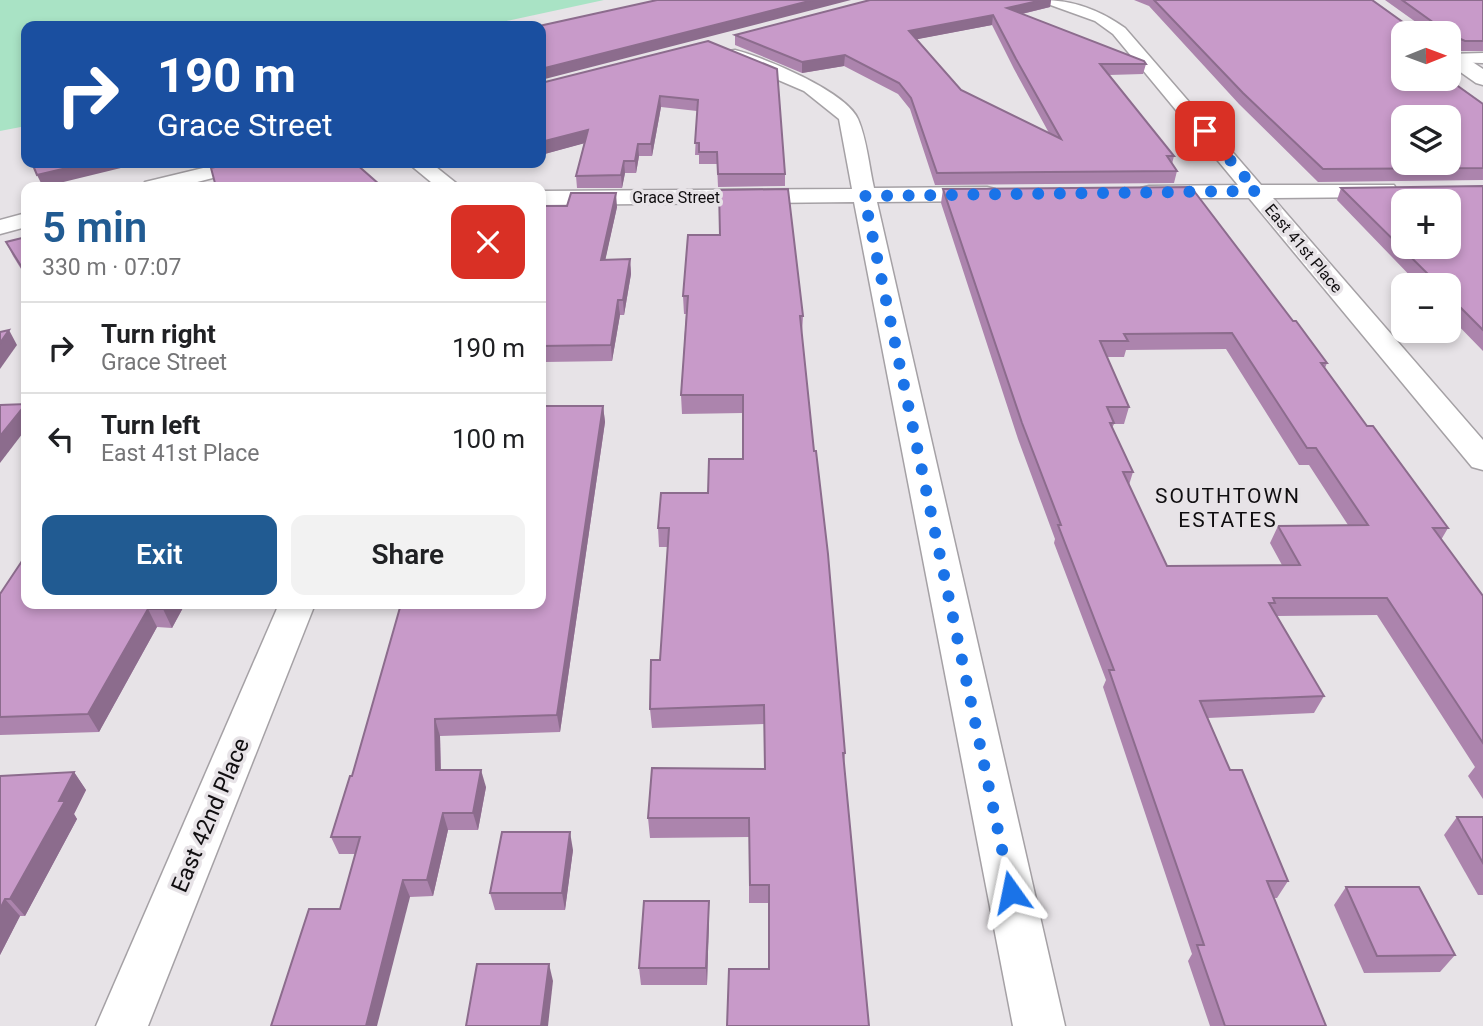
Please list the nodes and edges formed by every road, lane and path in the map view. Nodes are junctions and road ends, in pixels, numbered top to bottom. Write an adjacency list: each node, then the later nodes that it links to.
1 (1051, 0): 12 (street, East 41st Place)
2 (723, 41): 15 (street)
3 (1461, 57): 4 (street)
4 (1483, 58)
5 (1461, 64): 6 (street)
6 (1483, 79)
7 (228, 168): 9 (street)
8 (425, 168): 10 (street)
9 (173, 182)
10 (443, 182)
11 (1391, 190): 12 (street)
12 (1257, 191): 13 (street); 19 (street, East 41st Place)
13 (1122, 193)
14 (1013, 194): 15 (street, Grace Street)
15 (864, 196): 16 (street, Grace Street); 22 (street)
16 (546, 198)
17 (21, 221): 18 (street)
18 (0, 227)
19 (1483, 460)
20 (295, 609): 21 (street, East 42nd Place)
21 (122, 1026)
22 (1039, 1026)

